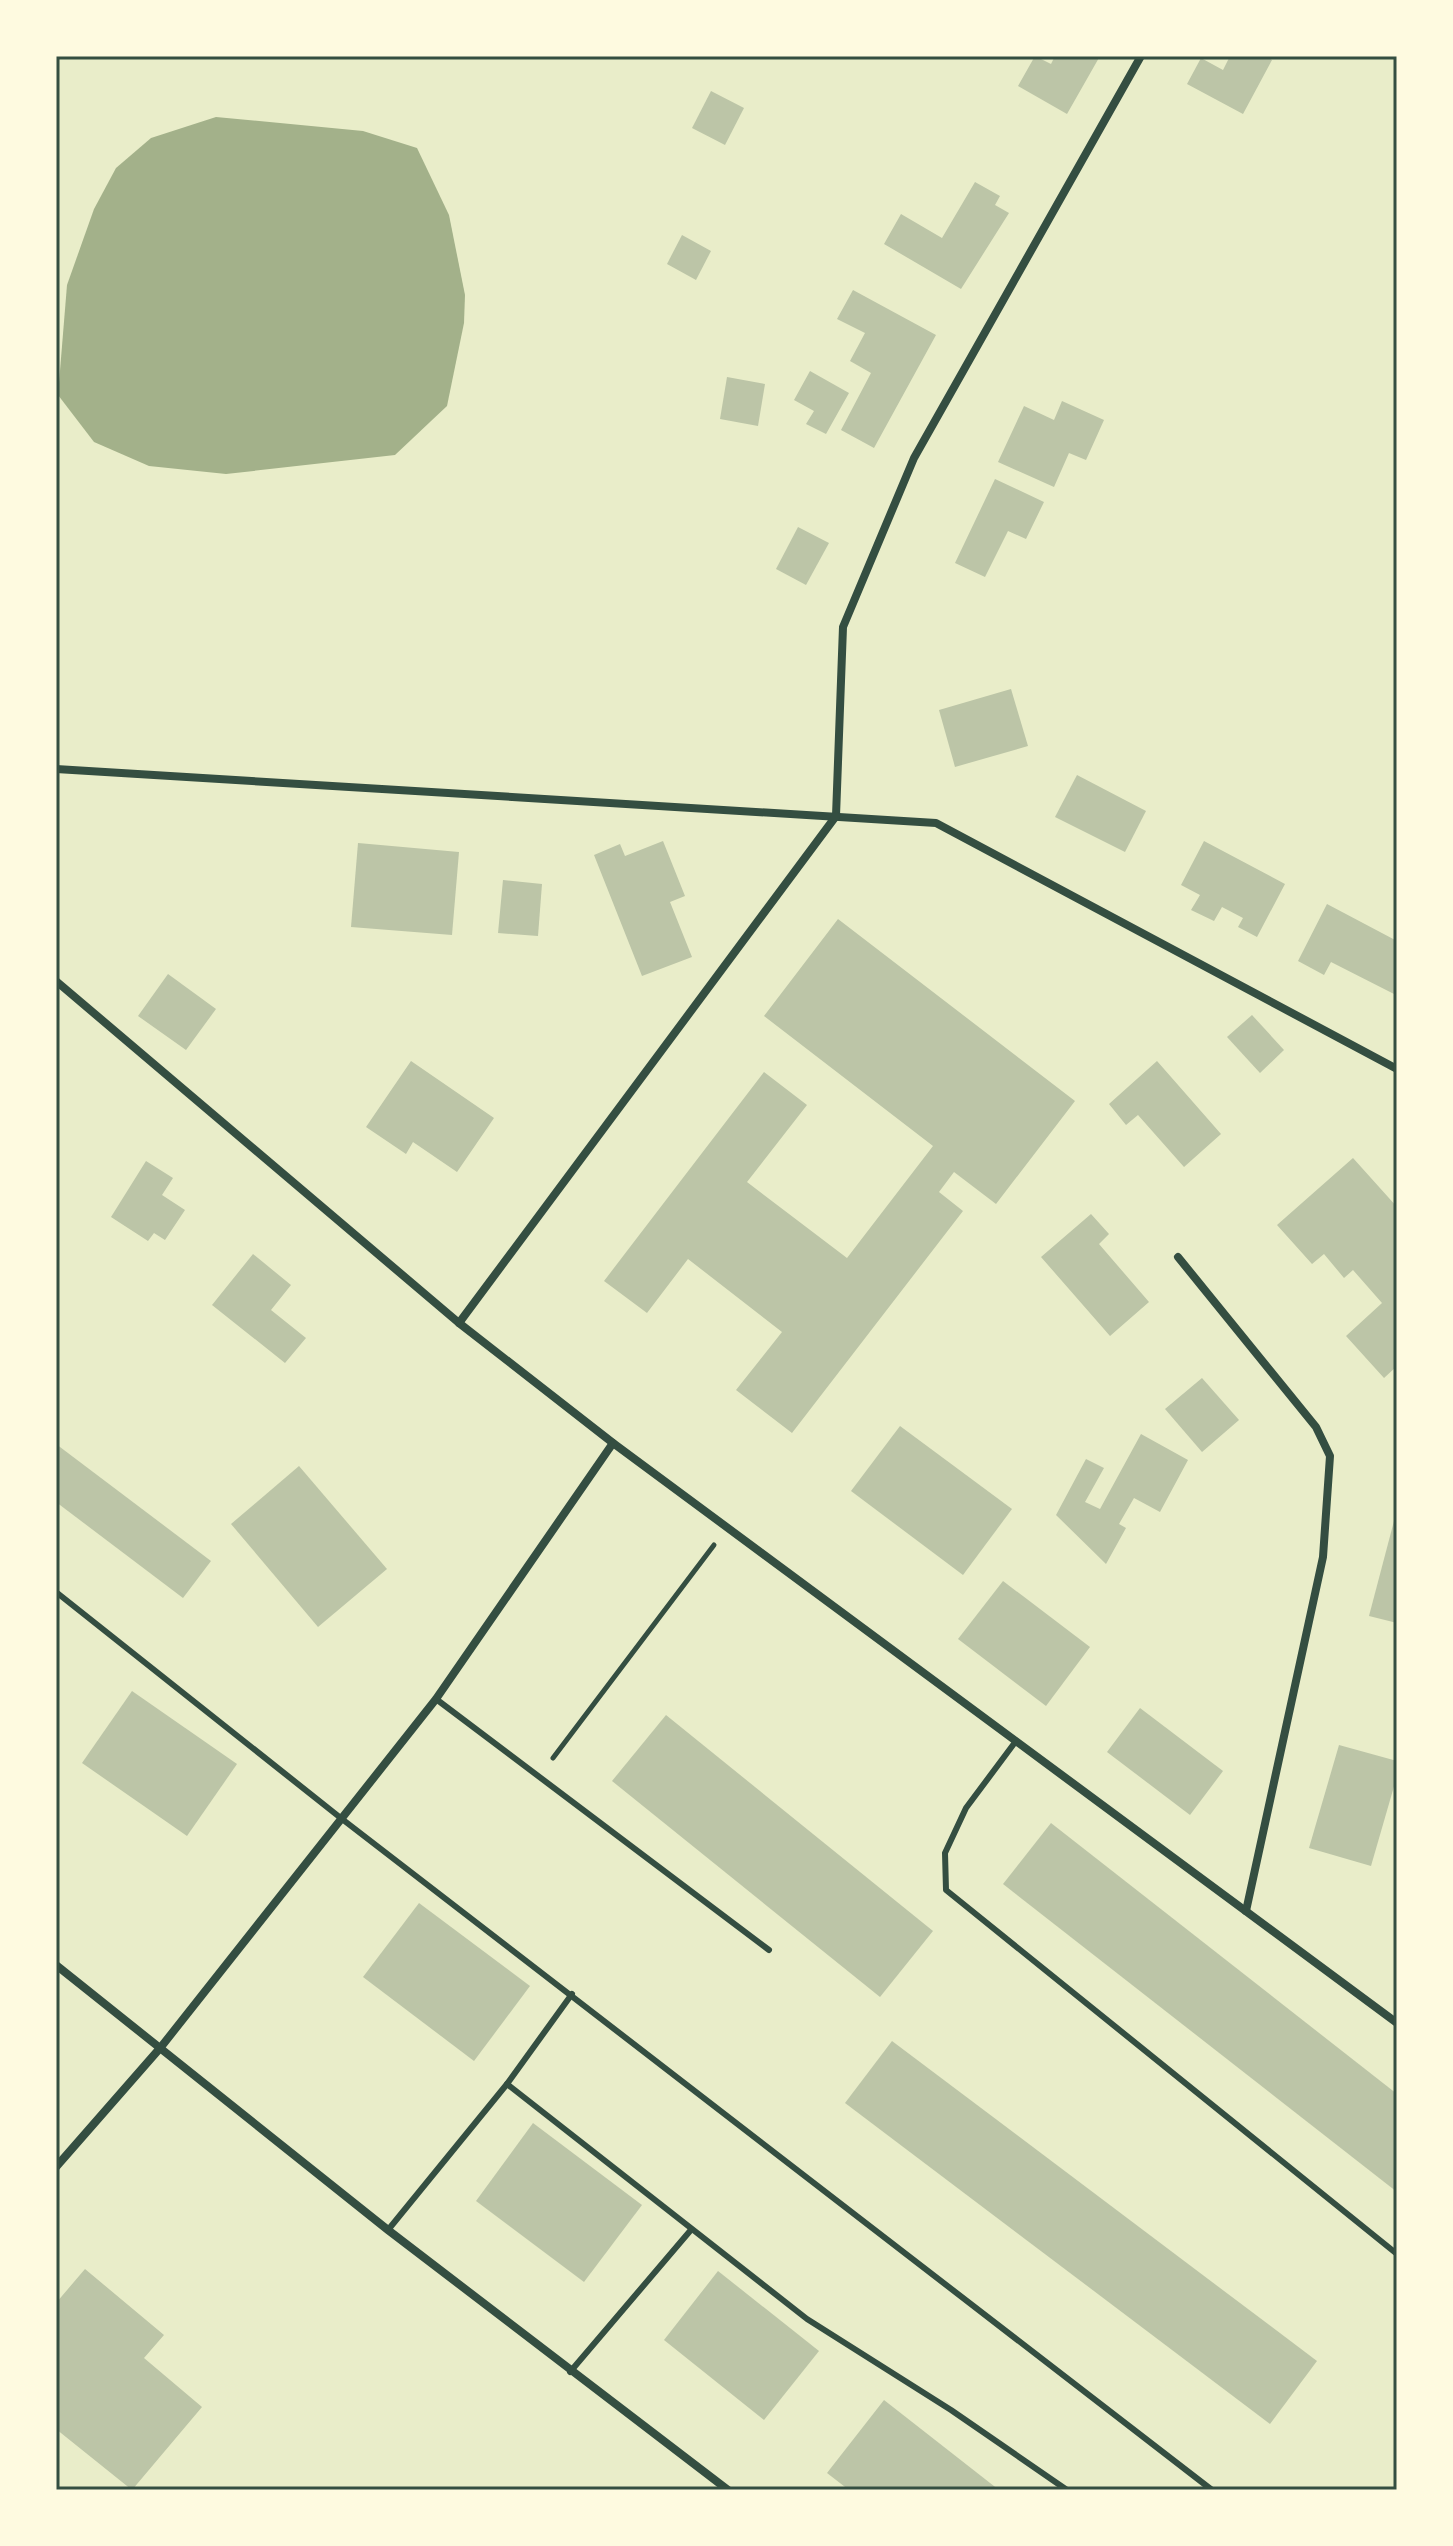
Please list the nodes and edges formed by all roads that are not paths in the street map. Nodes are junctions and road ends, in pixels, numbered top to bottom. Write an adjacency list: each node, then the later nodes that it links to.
1 (1141, 56): 3 (street)
2 (56, 769): 3 (street)
3 (836, 816): 5 (street); 7 (street)
4 (56, 981): 7 (street)
5 (1397, 1069)
6 (1178, 1257): 13 (street)
7 (459, 1323): 8 (street)
8 (613, 1443): 10 (street); 11 (street)
9 (56, 1592): 12 (lane)
10 (436, 1699): 12 (street); 14 (lane)
11 (1016, 1741): 13 (street); 23 (lane)
12 (342, 1819): 16 (lane); 18 (street)
13 (1246, 1911): 17 (street)
14 (769, 1950)
15 (56, 1965): 18 (street)
16 (572, 1994): 19 (lane); 27 (lane)
17 (1397, 2023)
18 (161, 2047): 20 (street); 21 (street)
19 (507, 2084): 21 (lane); 22 (lane)
20 (56, 2167)
21 (388, 2230): 24 (street)
22 (690, 2231): 24 (lane); 26 (lane)
23 (1397, 2254)
24 (570, 2372): 25 (street)
25 (728, 2490)
26 (1067, 2490)
27 (1212, 2490)

